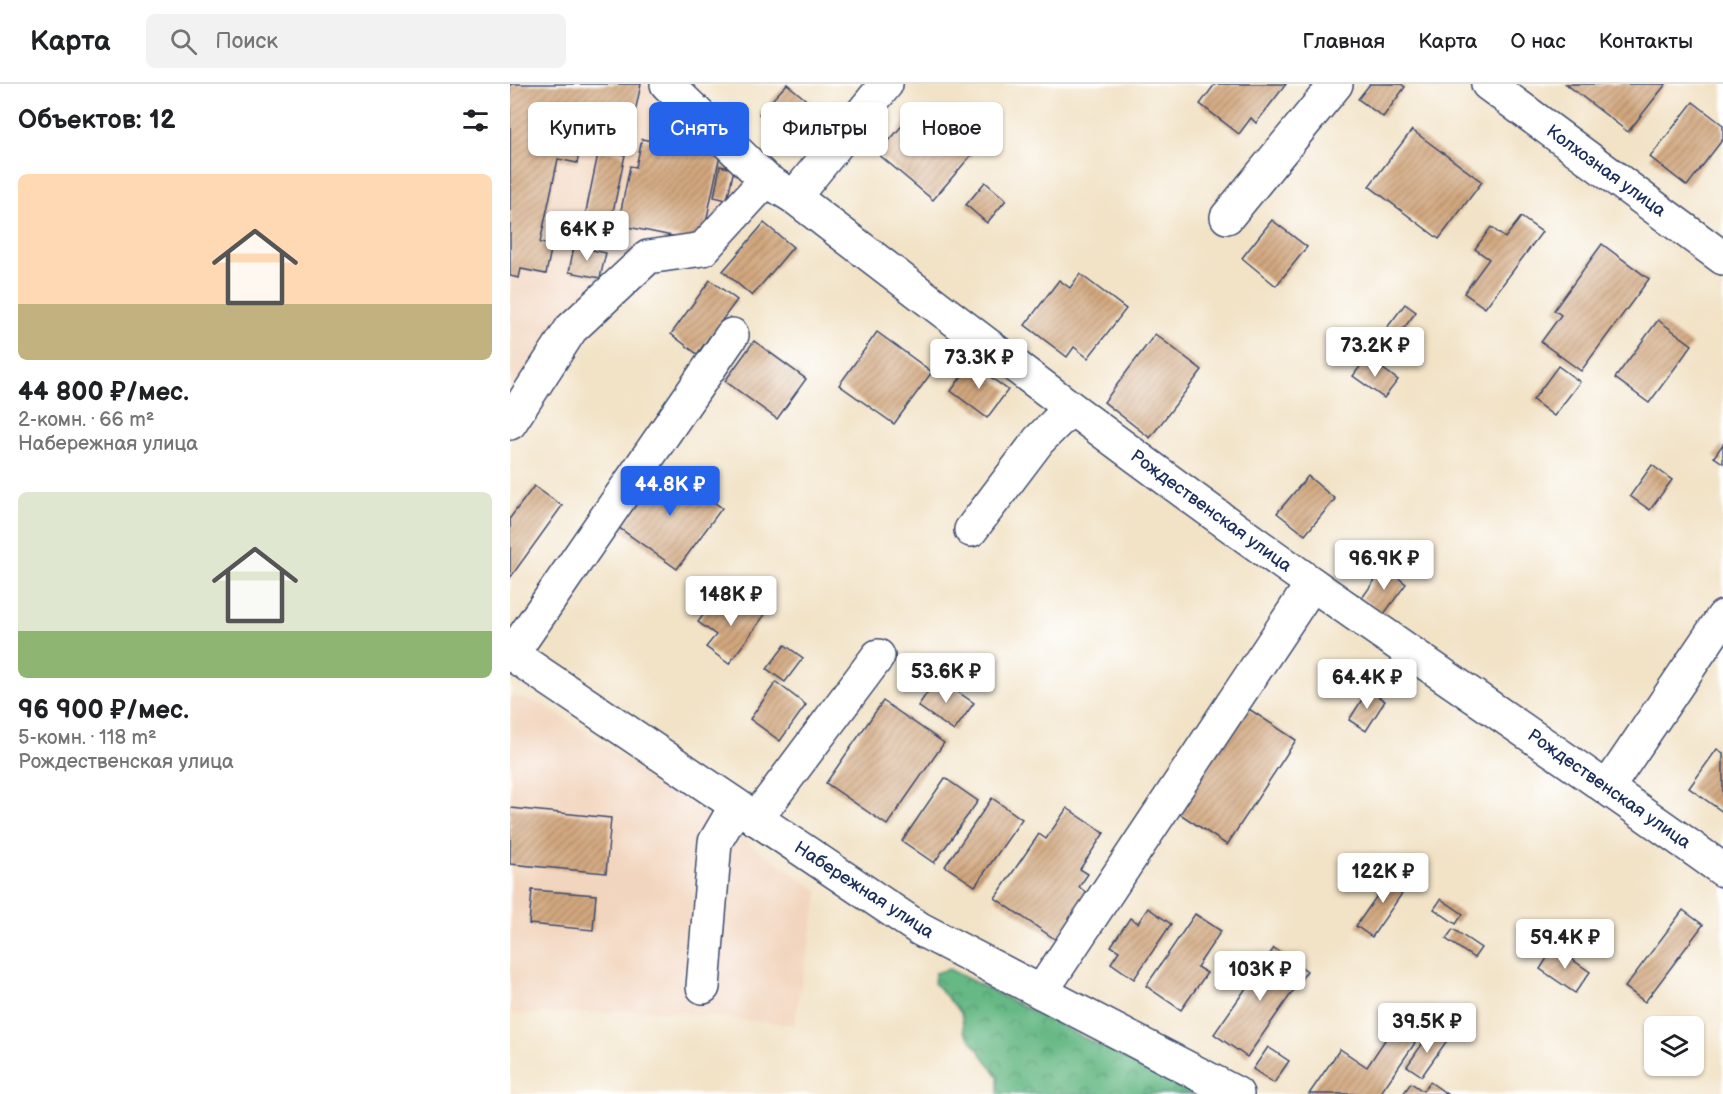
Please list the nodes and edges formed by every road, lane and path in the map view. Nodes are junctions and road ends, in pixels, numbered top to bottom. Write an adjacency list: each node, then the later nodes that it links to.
1 (667, 84): 5 (street, Рождественская улица)
2 (886, 84): 6 (street)
3 (1336, 84): 7 (street)
4 (1506, 90): 8 (street, Колхозная улица)
5 (766, 180): 6 (street, Рождественская улица); 11 (street)
6 (794, 197): 10 (street, Рождественская улица)
7 (1227, 217)
8 (1723, 258)
9 (732, 335): 15 (street)
10 (1070, 409): 12 (street); 13 (street, Рождественская улица)
11 (510, 423)
12 (971, 530)
13 (1312, 584): 17 (street, Рождественская улица); 21 (street)
14 (1723, 617): 17 (street)
15 (511, 653): 18 (street, Набережная улица)
16 (878, 656): 18 (street)
17 (1608, 787): 19 (street, Рождественская улица)
18 (746, 812): 20 (street); 21 (street, Набережная улица)
19 (1723, 870)
20 (703, 987)
21 (1041, 992): 22 (street, Набережная улица)
22 (1237, 1094)

